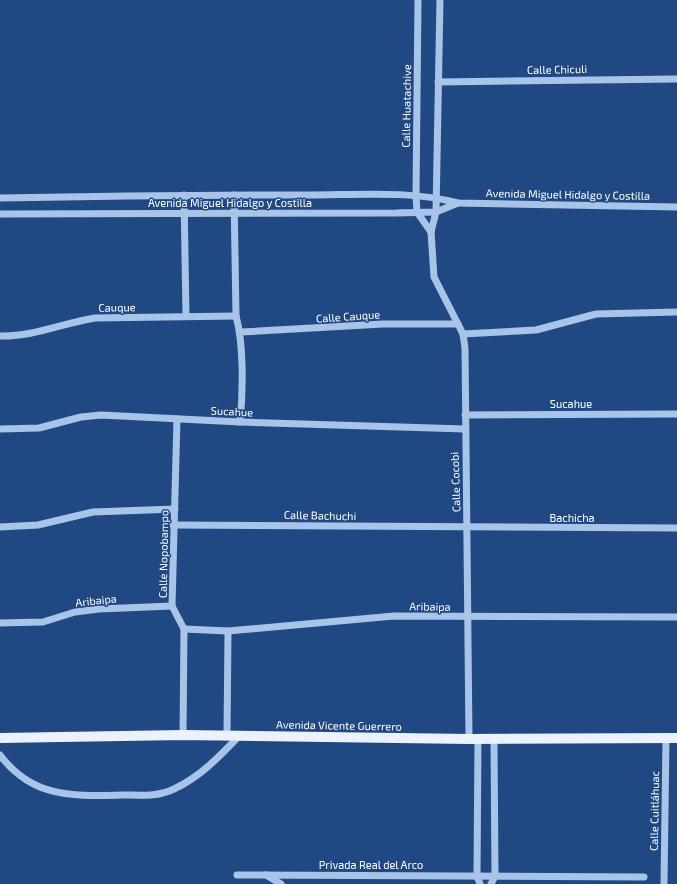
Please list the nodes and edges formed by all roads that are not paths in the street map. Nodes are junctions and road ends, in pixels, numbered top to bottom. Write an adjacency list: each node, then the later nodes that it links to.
1 (418, 0): 7 (street, Calle Huatachive)
2 (440, 0): 4 (street)
3 (677, 79): 4 (street, Calle Chiculi)
4 (438, 82): 8 (street)
5 (184, 195): 6 (street, Avenida Miguel Hidalgo y Costilla); 9 (street, Avenida Miguel Hidalgo y Costilla); 14 (street)
6 (234, 195): 7 (street, Avenida Miguel Hidalgo y Costilla); 15 (street)
7 (416, 196): 8 (street, Avenida Miguel Hidalgo y Costilla); 12 (street, Calle Huatachive)
8 (436, 197): 10 (street, Avenida Miguel Hidalgo y Costilla); 13 (street)
9 (0, 198)
10 (458, 203): 11 (street, Avenida Miguel Hidalgo y Costilla); 13 (street, Avenida Miguel Hidalgo y Costilla)
11 (677, 207)
12 (417, 212): 13 (street, Avenida Miguel Hidalgo y Costilla); 15 (street, Avenida Miguel Hidalgo y Costilla); 17 (street)
13 (436, 212): 17 (street, Calle Cocobi)
14 (185, 213): 15 (street, Avenida Miguel Hidalgo y Costilla); 16 (street, Avenida Miguel Hidalgo y Costilla); 19 (street)
15 (235, 213): 20 (street)
16 (0, 214)
17 (431, 232): 21 (street, Calle Cocobi)
18 (677, 312): 23 (street)
19 (186, 316): 20 (street, Cauque); 24 (street, Cauque)
20 (236, 316): 22 (street)
21 (458, 324): 22 (street, Calle Cauque); 23 (street, Calle Cocobi)
22 (241, 332): 28 (street)
23 (463, 334): 26 (street, Calle Cocobi)
24 (0, 336)
25 (677, 414): 26 (street, Sucahue)
26 (465, 415): 30 (street, Calle Cocobi)
27 (177, 419): 28 (street, Sucahue); 29 (street, Sucahue); 31 (street, Calle Nopobampo)
28 (240, 422): 30 (street, Sucahue)
29 (0, 429)
30 (465, 429): 34 (street, Calle Cocobi)
31 (175, 509): 32 (street, Calle Nopobampo); 33 (street)
32 (173, 525): 34 (street, Calle Bachuchi); 36 (street, Calle Nopobampo)
33 (0, 526)
34 (467, 528): 35 (street, Bachicha); 38 (street, Calle Cocobi)
35 (677, 528)
36 (172, 606): 39 (street, Aribaipa); 40 (street, Calle Nopobampo)
37 (677, 617): 38 (street, Aribaipa)
38 (468, 618): 41 (street, Aribaipa); 49 (street, Calle Cocobi)
39 (0, 623)
40 (184, 629): 41 (street, Aribaipa); 42 (street, Calle Nopobampo)
41 (228, 631): 43 (street)
42 (184, 735): 43 (main road, Avenida Vicente Guerrero); 45 (main road, Avenida Vicente Guerrero)
43 (227, 736): 44 (main road, Avenida Vicente Guerrero)
44 (239, 736): 49 (main road, Avenida Vicente Guerrero); 50 (street)
45 (0, 738)
46 (677, 738): 48 (main road, Avenida Vicente Guerrero)
47 (494, 739): 48 (main road, Avenida Vicente Guerrero); 49 (main road, Avenida Vicente Guerrero); 54 (street)
48 (666, 739): 60 (street, Calle Cuitláhuac)
49 (474, 740): 53 (street)
50 (0, 755)
51 (237, 875): 52 (street, Privada Real del Arco)
52 (265, 875): 53 (street, Privada Real del Arco); 57 (street, Privada Real del Arco)
53 (477, 876): 54 (street, Privada Real del Arco); 58 (street)
54 (495, 876): 56 (street, Privada Real del Arco); 59 (street)
55 (644, 877): 56 (street, Privada Real del Arco)
56 (599, 881)
57 (281, 884)
58 (480, 884)
59 (491, 884)
60 (664, 884)

